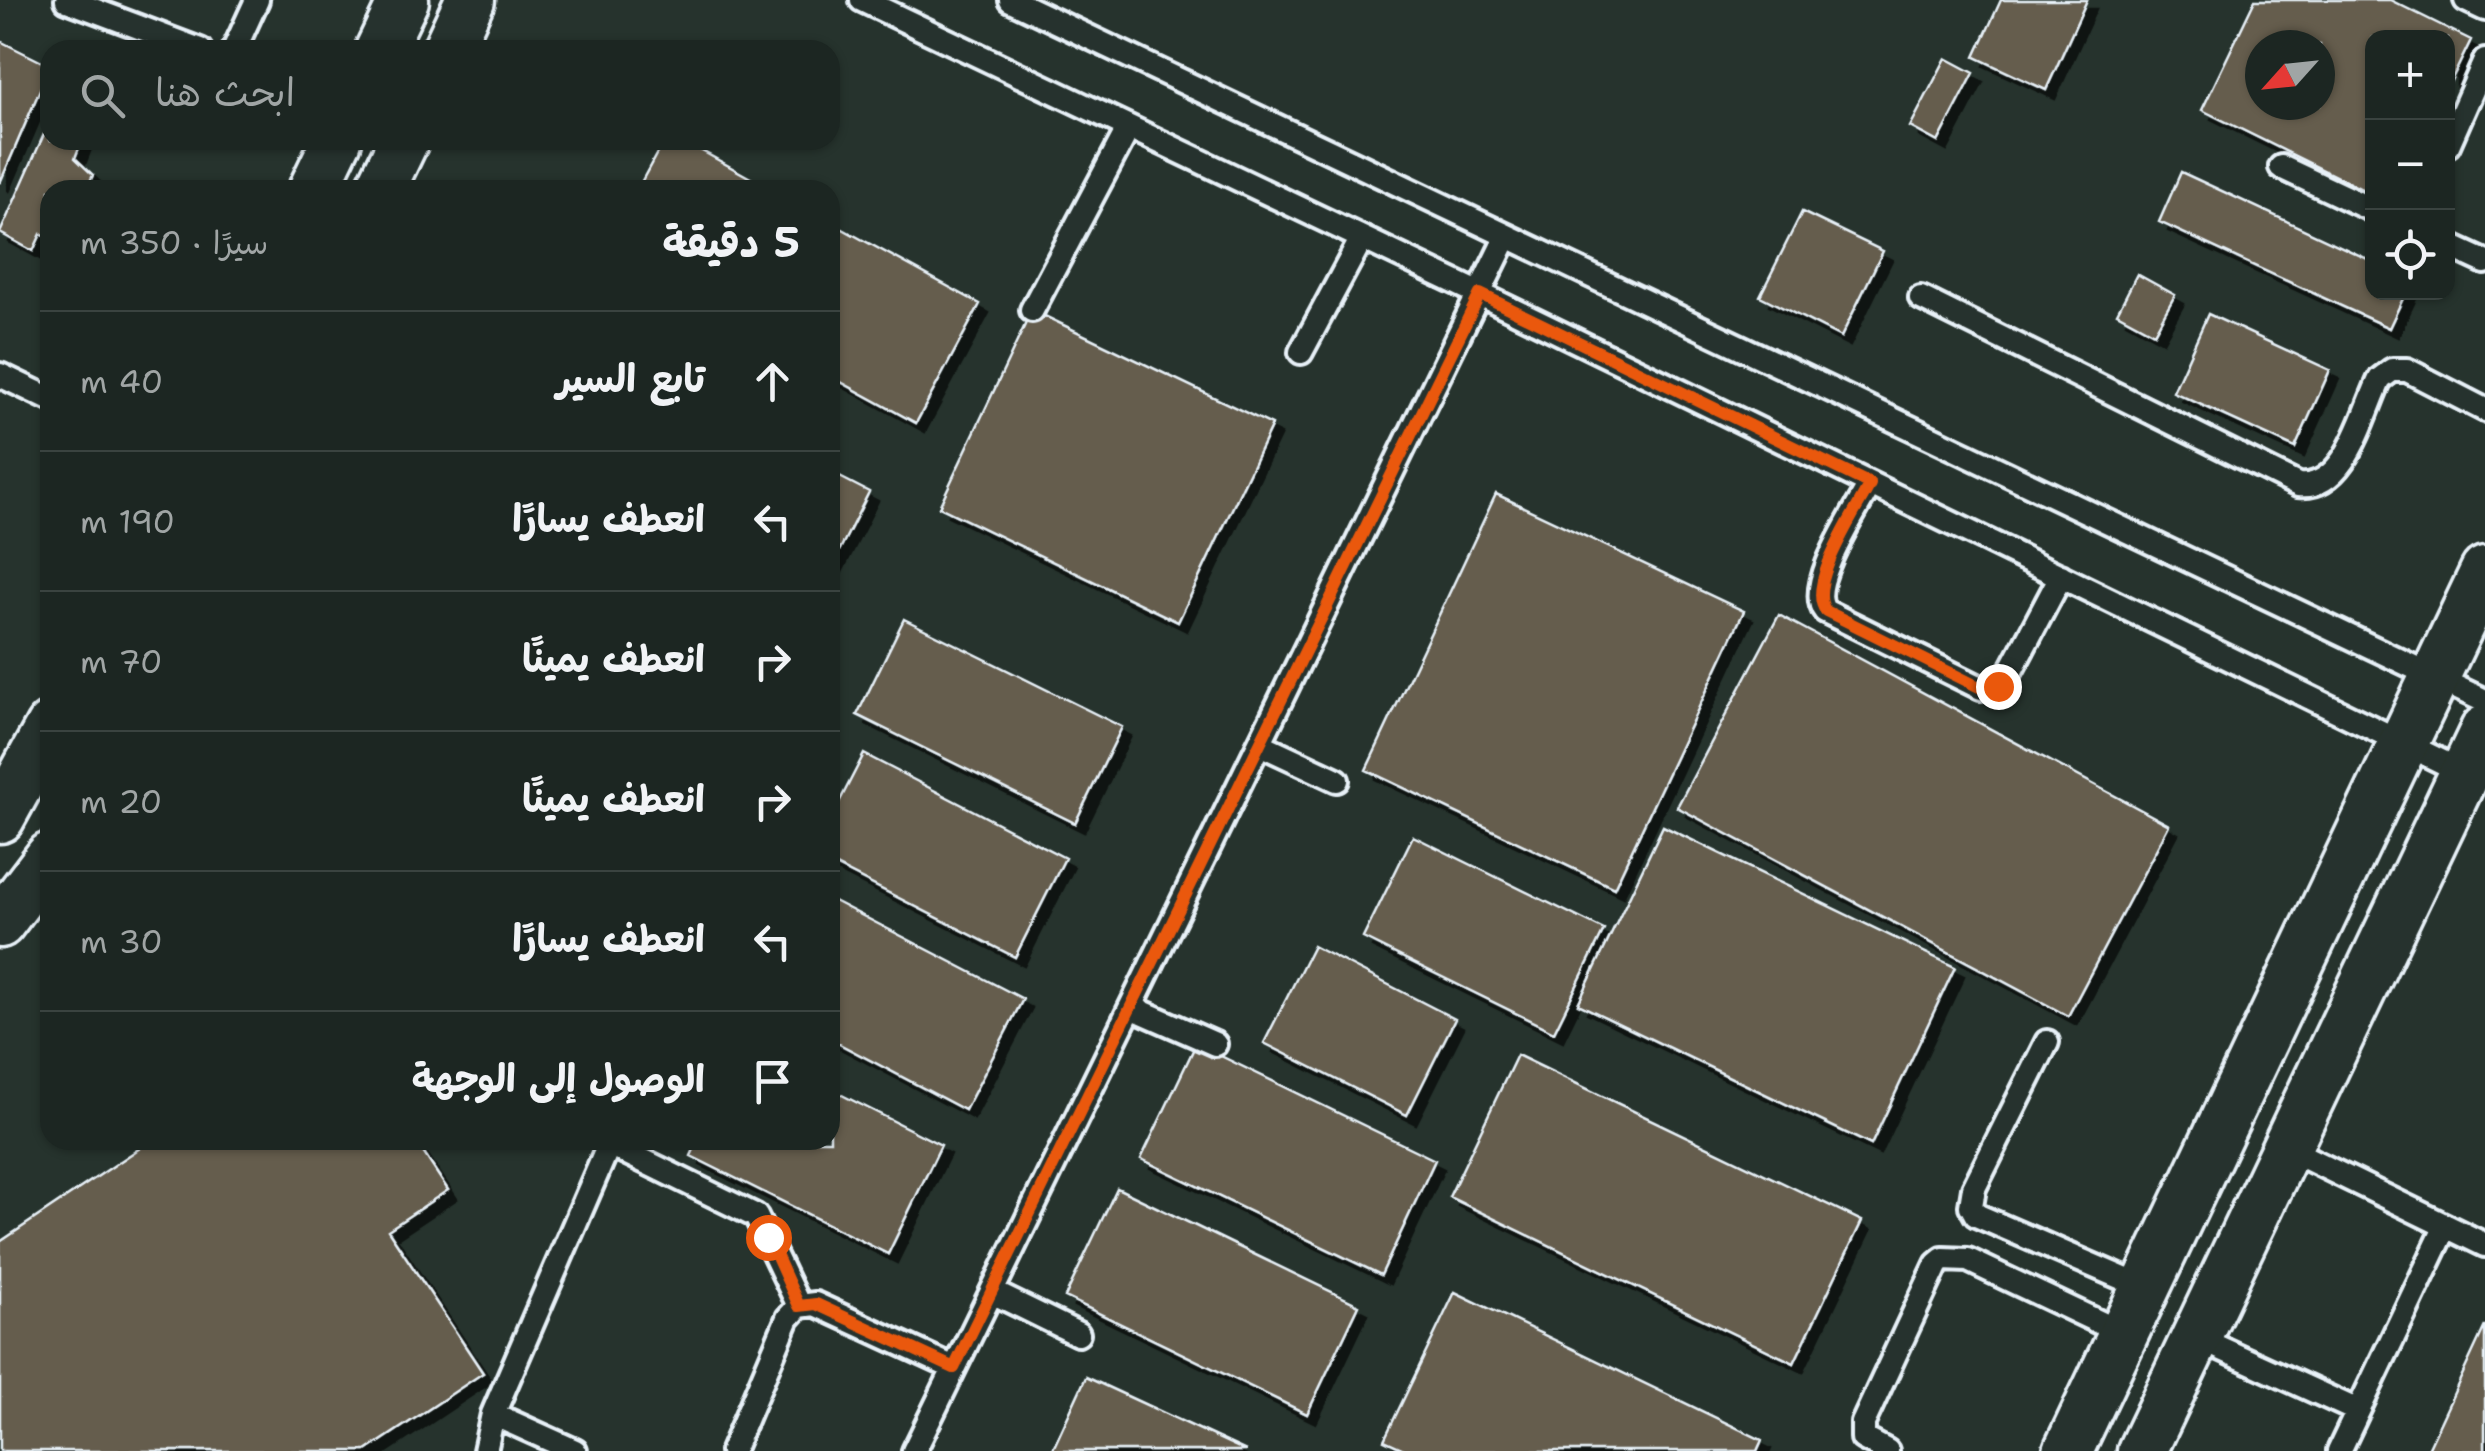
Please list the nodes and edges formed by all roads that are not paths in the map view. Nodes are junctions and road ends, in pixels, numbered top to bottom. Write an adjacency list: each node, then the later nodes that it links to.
1 (67, 0): 9 (lane)
2 (257, 0): 10 (lane)
3 (404, 0): 11 (street)
4 (470, 0): 12 (street)
5 (862, 0): 14 (lane)
6 (1011, 0): 22 (lane)
7 (2466, 0): 8 (lane)
8 (2485, 9)
9 (173, 40)
10 (239, 40)
11 (385, 40)
12 (451, 40)
13 (2485, 61): 15 (lane)
14 (1129, 127): 23 (lane); 28 (lane)
15 (2455, 128)
16 (332, 150): 19 (street)
17 (399, 150): 20 (street)
18 (2280, 167): 21 (lane)
19 (319, 180)
20 (385, 180)
21 (2365, 207)
22 (1507, 236): 26 (lane); 36 (lane)
23 (1362, 238): 26 (lane); 29 (lane)
24 (2455, 248): 25 (lane)
25 (2485, 262)
26 (1480, 294): 33 (lane); 41 (lane)
27 (1921, 298): 32 (lane)
28 (1032, 310)
29 (1302, 352)
30 (0, 375): 31 (lane)
31 (40, 394)
32 (2485, 410)
33 (1870, 484): 35 (lane); 35 (lane)
34 (2485, 572): 36 (street)
35 (2061, 576): 39 (lane)
36 (2435, 677): 37 (lane); 39 (street)
37 (2485, 701)
38 (2485, 730): 42 (street)
39 (2404, 743): 42 (lane); 55 (street)
40 (40, 744): 44 (street)
41 (1260, 744): 43 (lane); 47 (lane)
42 (2465, 773): 50 (street)
43 (1337, 780)
44 (3, 809)
45 (40, 870): 46 (street)
46 (0, 923)
47 (1131, 1007): 49 (lane); 56 (lane)
48 (2047, 1042): 55 (lane)
49 (1216, 1044)
50 (2286, 1148): 53 (lane); 60 (street)
51 (607, 1150): 63 (lane)
52 (626, 1150): 57 (lane)
53 (2446, 1226): 54 (lane); 62 (lane)
54 (2485, 1246)
55 (2145, 1288): 59 (street)
56 (992, 1292): 58 (lane); 61 (lane)
57 (799, 1306): 61 (lane); 66 (lane)
58 (1078, 1334)
59 (2124, 1334): 68 (lane); 69 (street)
60 (2196, 1338): 62 (lane); 70 (street)
61 (954, 1368): 67 (lane)
62 (2358, 1411): 71 (lane)
63 (494, 1414): 64 (lane); 65 (lane)
64 (485, 1451)
65 (575, 1451)
66 (732, 1451)
67 (914, 1451)
68 (1888, 1451)
69 (2068, 1451)
70 (2142, 1451)
71 (2339, 1451)

